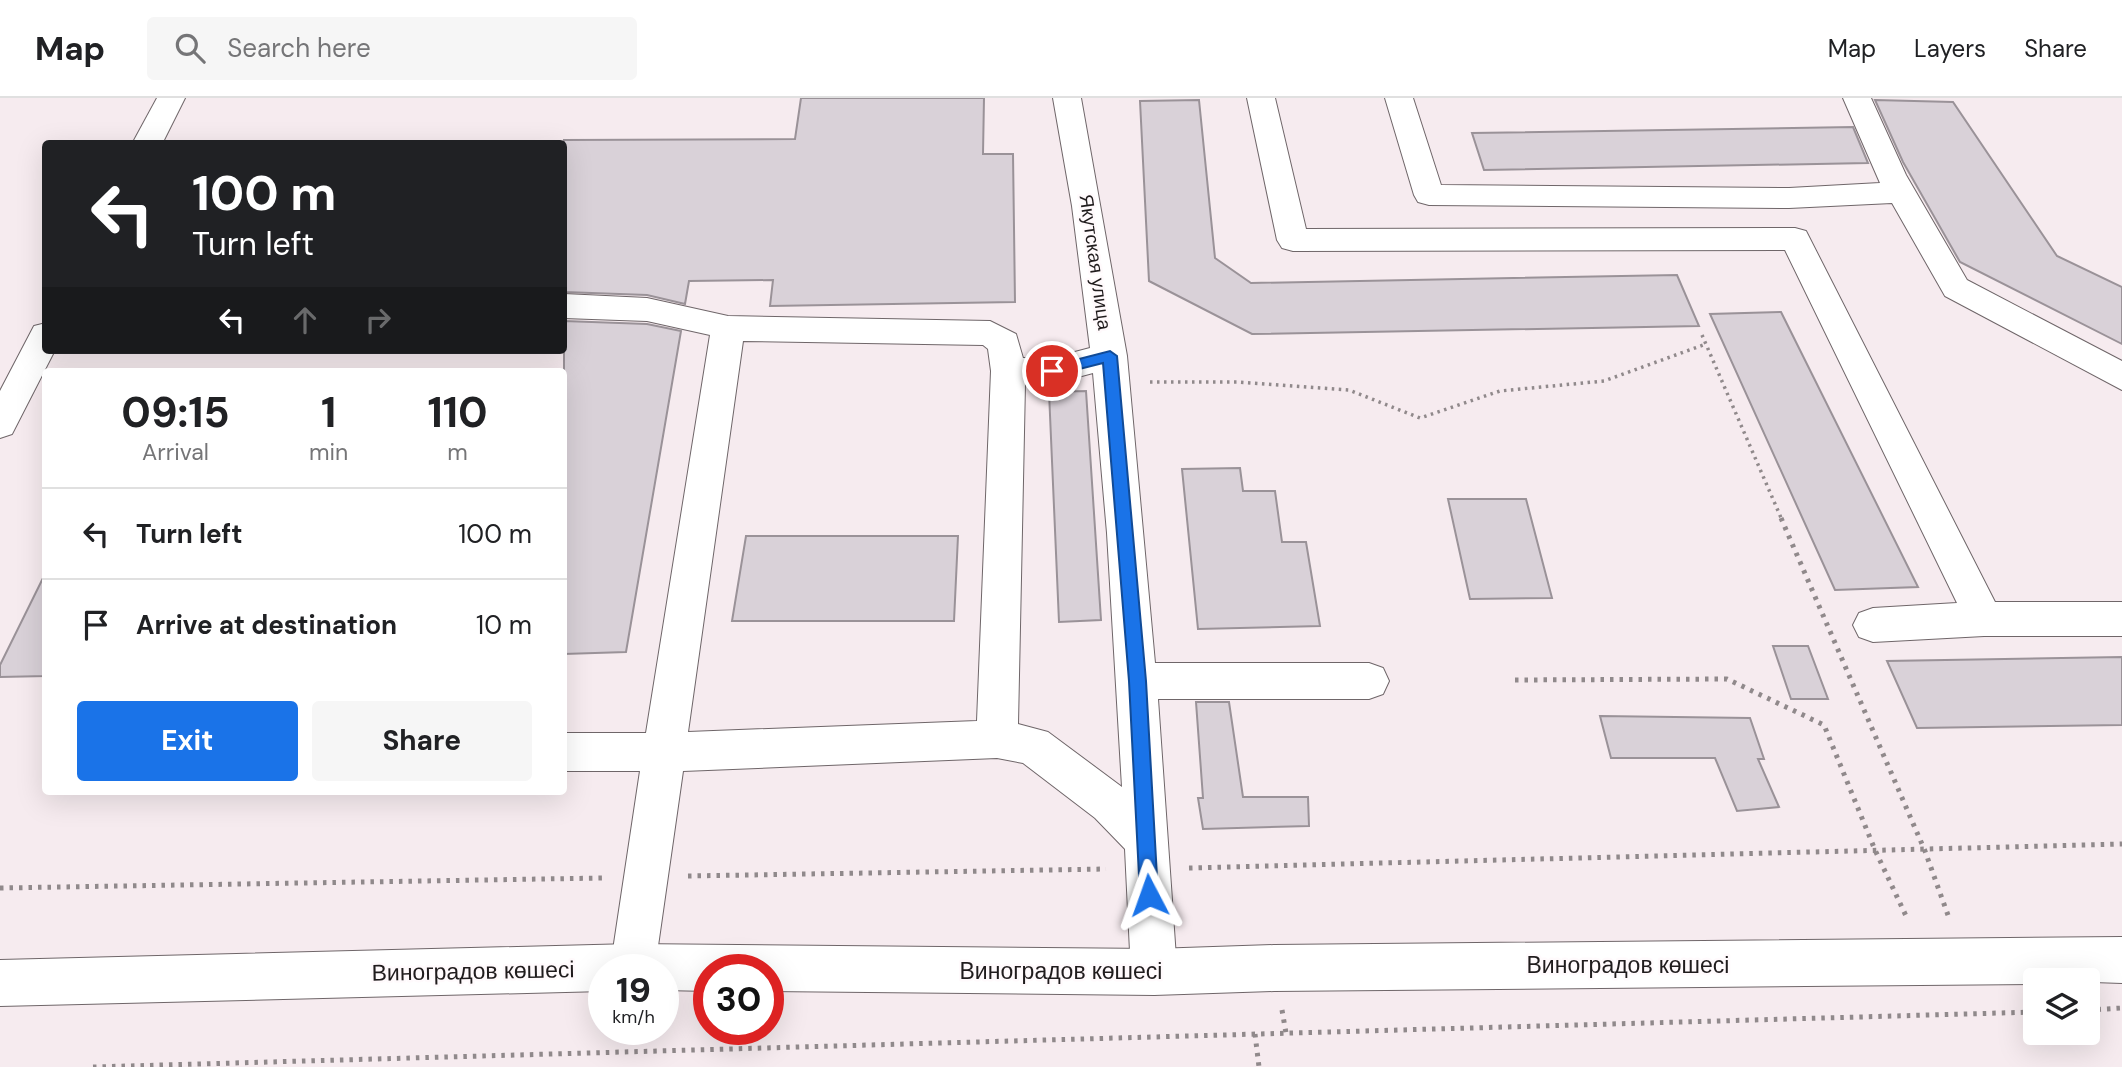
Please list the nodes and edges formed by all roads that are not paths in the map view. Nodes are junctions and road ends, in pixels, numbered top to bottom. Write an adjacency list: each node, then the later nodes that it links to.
1 (170, 98): 6 (main road)
2 (1067, 98): 13 (main road, Якутская улица)
3 (1261, 98): 9 (main road)
4 (1399, 98): 8 (main road)
5 (1857, 98): 7 (main road)
6 (148, 140)
7 (1900, 192): 8 (main road); 15 (main road)
8 (1770, 198): 9 (main road)
9 (1795, 239): 17 (main road)
10 (567, 306): 11 (main road)
11 (728, 328): 14 (main road); 24 (main road)
12 (42, 343): 16 (main road)
13 (1111, 369): 14 (main road); 20 (main road, Якутская улица)
14 (1008, 371): 22 (main road)
15 (2122, 377)
16 (0, 424)
17 (1984, 619): 18 (main road); 19 (main road)
18 (2122, 619)
19 (1872, 625)
20 (1137, 681): 21 (main road); 25 (main road, Якутская улица)
21 (1368, 681)
22 (997, 739): 24 (main road); 25 (main road)
23 (567, 752): 24 (main road)
24 (667, 752): 26 (main road)
25 (1146, 853): 30 (main road, Якутская улица)
26 (634, 954)
27 (2122, 960): 30 (main road, Виноградов көшесі)
28 (679, 967): 30 (main road, Виноградов көшесі)
29 (588, 968): 31 (main road, Виноградов көшесі)
30 (1154, 972)
31 (0, 983)

